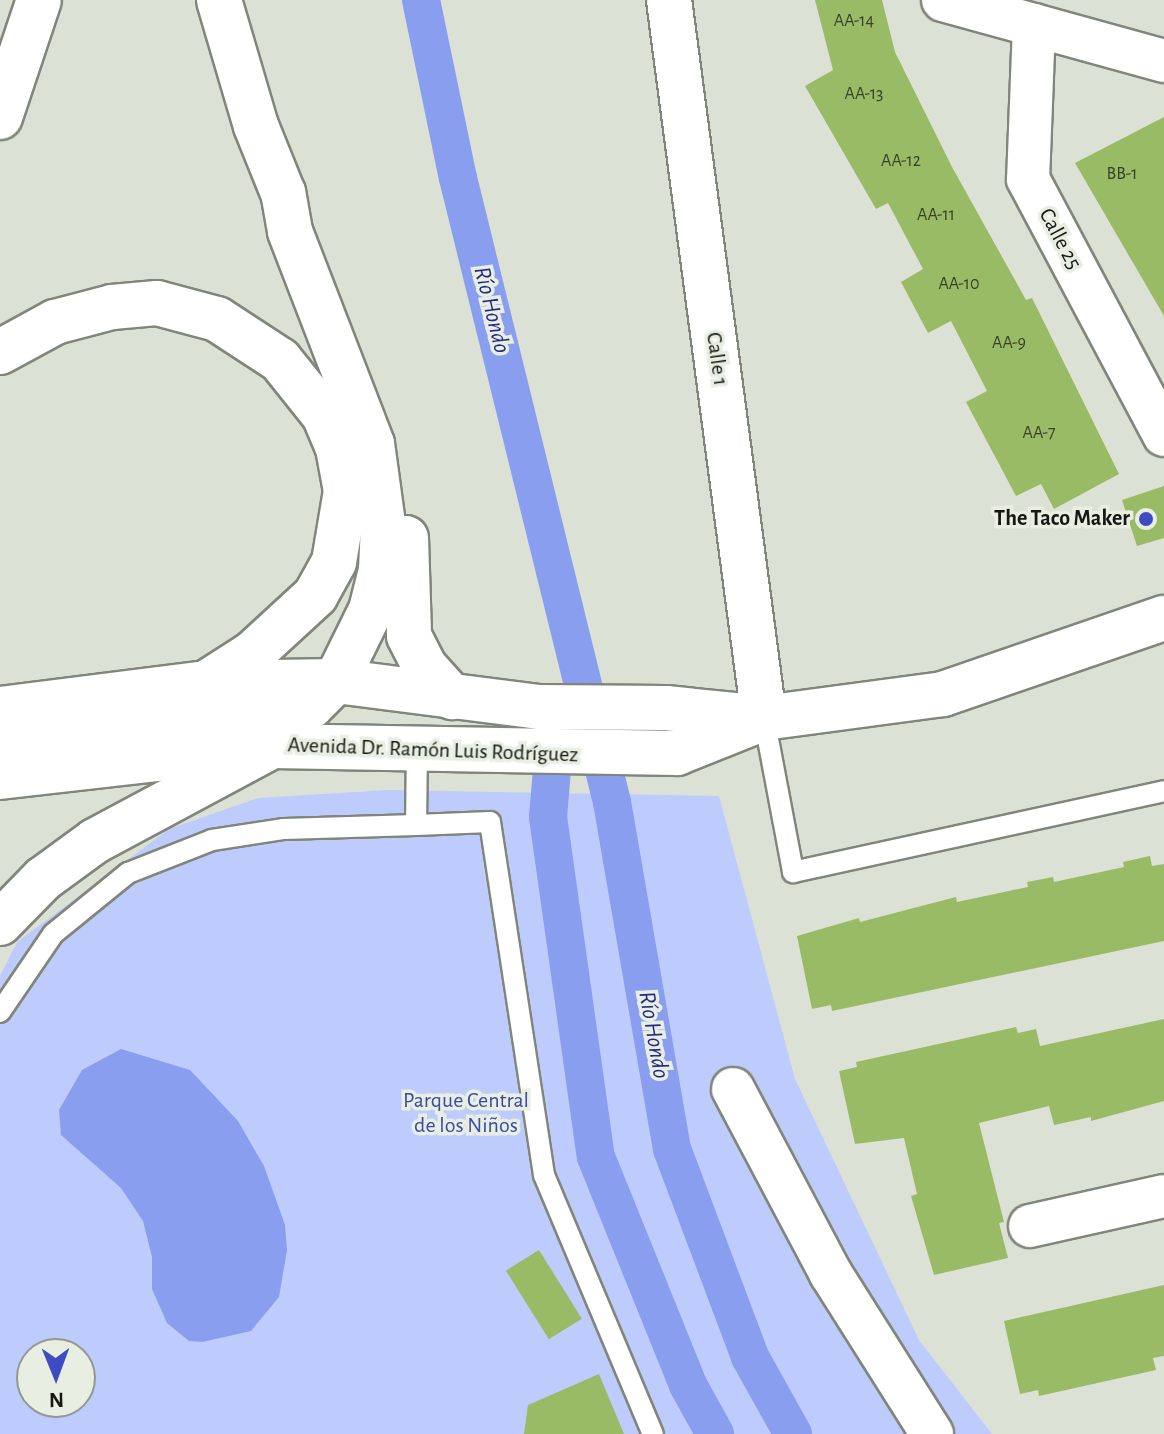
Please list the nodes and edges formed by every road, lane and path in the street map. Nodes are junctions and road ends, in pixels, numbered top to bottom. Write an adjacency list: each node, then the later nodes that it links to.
1 (39, 0): 7 (main road)
2 (219, 0): 8 (main road)
3 (669, 0): 17 (main road, Calle 1)
4 (943, 0): 5 (street)
5 (1034, 25): 6 (street); 10 (street, Calle 25)
6 (1164, 61)
7 (0, 117)
8 (283, 193): 13 (main road); 15 (main road)
9 (0, 352): 14 (main road)
10 (1154, 393): 11 (street, Calle 25)
11 (1164, 435)
12 (1164, 618): 17 (main road, Avenida Dr. Ramón Luis Rodríguez)
13 (336, 681): 14 (main road, Avenida Dr. Ramón Luis Rodríguez); 15 (main road, Avenida Dr. Ramón Luis Rodríguez); 18 (main road)
14 (206, 683): 16 (main road, Avenida Dr. Ramón Luis Rodríguez)
15 (452, 697): 17 (main road, Avenida Dr. Ramón Luis Rodríguez)
16 (0, 709)
17 (764, 718): 20 (main road, Avenida Dr. Ramón Luis Rodríguez); 22 (lane)
18 (0, 746)
19 (272, 746): 20 (main road, Avenida Dr. Ramón Luis Rodríguez); 21 (main road, Avenida Dr. Ramón Luis Rodríguez); 24 (main road)
20 (429, 747): 23 (lane)
21 (0, 777)
22 (1164, 791)
23 (416, 825): 25 (lane); 29 (lane)
24 (0, 923)
25 (0, 1012)
26 (733, 1089): 30 (street)
27 (1164, 1196): 28 (street)
28 (1030, 1226)
29 (653, 1434)
30 (932, 1434)

